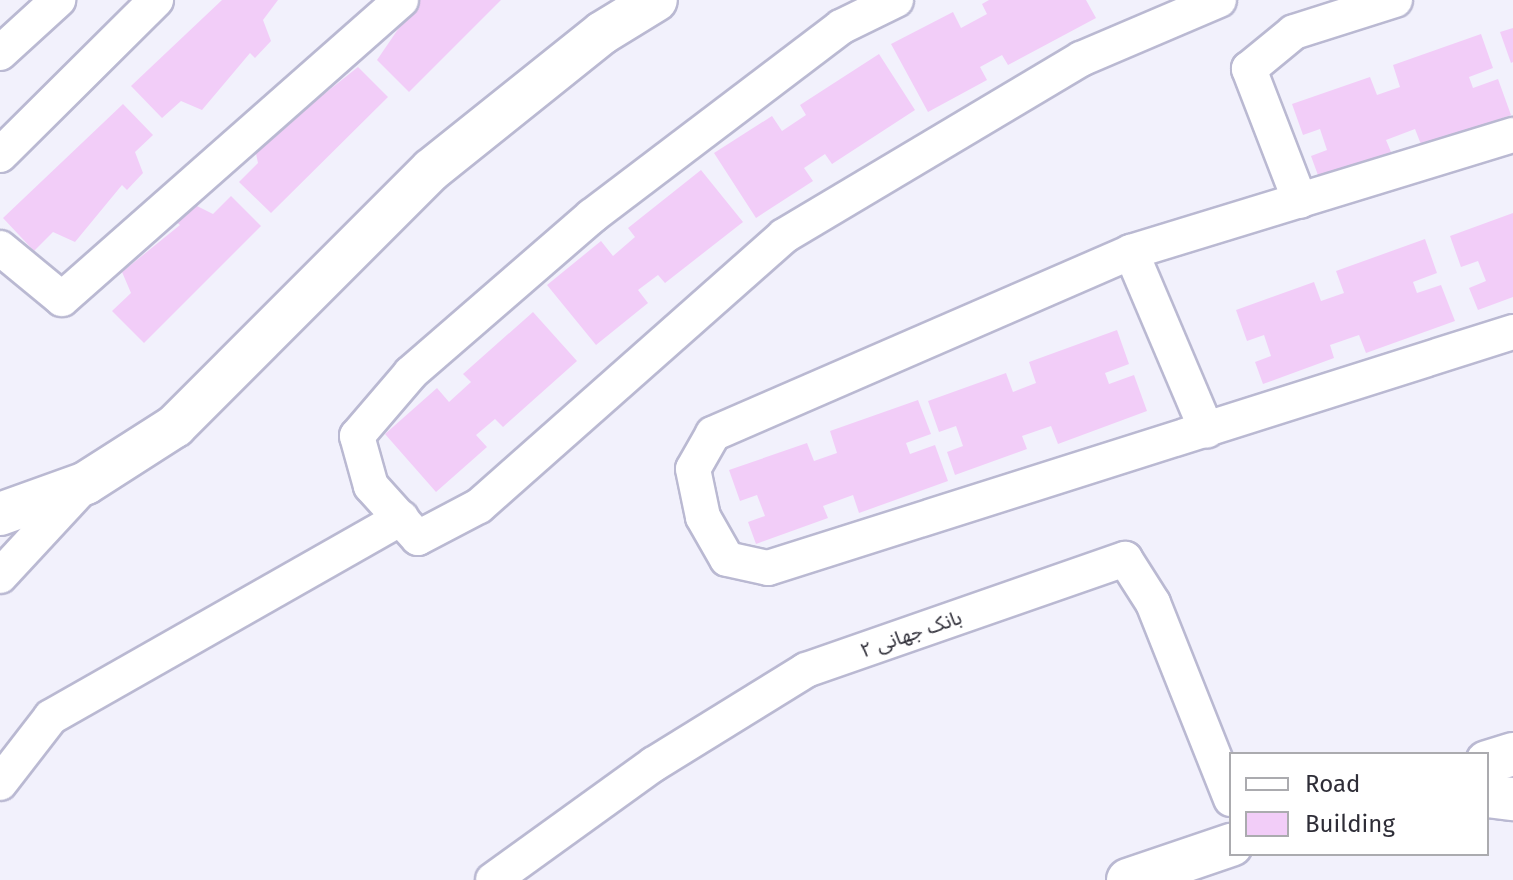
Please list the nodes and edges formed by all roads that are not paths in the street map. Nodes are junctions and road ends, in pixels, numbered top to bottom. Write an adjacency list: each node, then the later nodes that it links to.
1 (58, 0): 8 (street)
2 (156, 0): 10 (street)
3 (401, 0): 12 (street)
4 (656, 0): 16 (street)
5 (896, 0): 18 (street)
6 (1219, 0): 18 (street)
7 (1395, 0): 11 (street)
8 (0, 53)
9 (1513, 135): 11 (street)
10 (0, 155)
11 (1300, 201): 13 (street)
12 (0, 248)
13 (1131, 252): 15 (street); 15 (street)
14 (1513, 332): 15 (street)
15 (1207, 431)
16 (86, 483): 17 (street); 19 (street)
17 (0, 514)
18 (401, 518): 22 (street)
19 (0, 576)
20 (1513, 754): 21 (street)
21 (1489, 761)
22 (0, 783)
23 (1229, 794): 27 (street, بانک جهانی ۲)
24 (1489, 796): 25 (street)
25 (1513, 799)
26 (1229, 846): 28 (street)
27 (493, 880)
28 (1128, 880)

